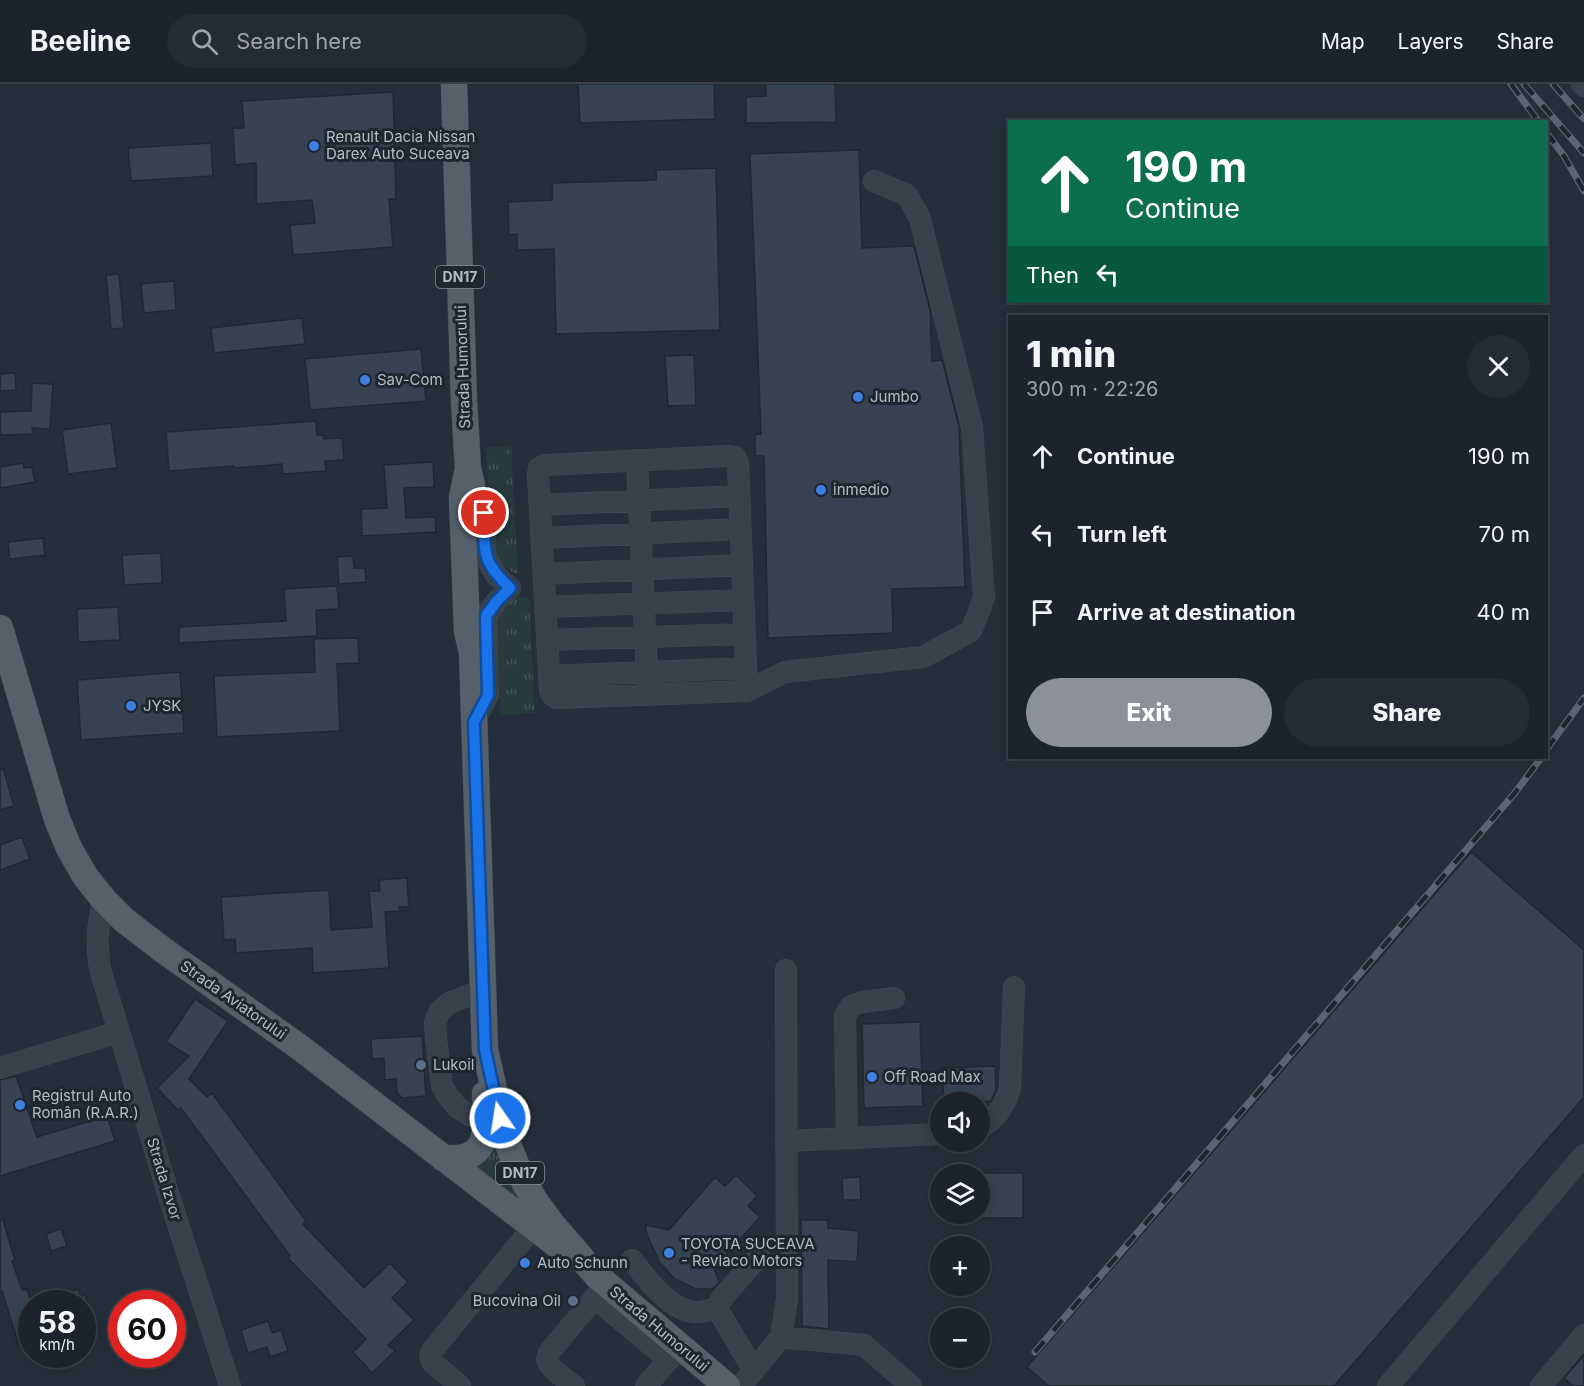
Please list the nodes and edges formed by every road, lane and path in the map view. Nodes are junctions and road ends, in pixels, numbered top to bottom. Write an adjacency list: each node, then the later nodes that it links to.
1 (454, 84): 4 (main road, Strada Humorului / DN17)
2 (874, 181): 26 (street)
3 (637, 460): 5 (street); 7 (street); 8 (street)
4 (468, 469): 6 (main road, Strada Humorului / DN17); 22 (main road, Strada Humorului / DN17)
5 (739, 496): 7 (street); 9 (street)
6 (475, 497): 14 (street); 22 (main road, Strada Humorului / DN17)
7 (639, 500): 8 (street); 10 (street)
8 (540, 505): 11 (street)
9 (740, 529): 10 (street); 12 (street)
10 (640, 534): 11 (street); 13 (street)
11 (542, 538): 15 (street)
12 (742, 565): 13 (street); 16 (street)
13 (642, 570): 15 (street); 17 (street)
14 (510, 588): 15 (street); 28 (street)
15 (545, 589): 17 (street); 21 (street)
16 (743, 600): 17 (street); 19 (street)
17 (644, 603): 20 (street)
18 (0, 628): 29 (main road, Strada Aviatorului)
19 (745, 634): 20 (street); 23 (street)
20 (645, 637): 21 (street); 24 (street)
21 (547, 640): 25 (street)
22 (472, 652): 28 (main road, Strada Humorului / DN17)
23 (746, 668): 24 (street); 26 (street)
24 (646, 672): 25 (street); 27 (street)
25 (549, 676): 27 (street)
26 (747, 691): 27 (street)
27 (648, 695)
28 (474, 722): 32 (main road, Strada Humorului / DN17)
29 (104, 900): 34 (street, Strada Izvor); 43 (main road, Strada Aviatorului)
30 (786, 970): 41 (street)
31 (1014, 987): 38 (street)
32 (483, 990): 35 (main road, Strada Humorului / DN17); 37 (street)
33 (894, 998): 40 (street)
34 (119, 1032): 36 (street); 54 (street, Strada Izvor)
35 (485, 1050): 37 (main road); 47 (main road, Strada Humorului / DN17)
36 (0, 1068)
37 (485, 1121): 43 (main road)
38 (990, 1121)
39 (930, 1134): 40 (street)
40 (847, 1138): 41 (street)
41 (786, 1141): 50 (street)
42 (1584, 1155): 59 (street)
43 (443, 1158): 44 (main road, Strada Aviatorului)
44 (533, 1227): 47 (main road, Strada Aviatorului); 55 (street)
45 (759, 1256): 48 (street)
46 (632, 1260): 48 (street)
47 (599, 1286): 51 (main road, Strada Humorului / DN17); 56 (street)
48 (717, 1308): 52 (street)
49 (1584, 1335): 60 (street)
50 (781, 1337): 52 (street); 53 (street)
51 (675, 1353): 57 (street); 58 (main road, Strada Humorului / DN17)
52 (747, 1378)
53 (908, 1385)
54 (230, 1386)
55 (460, 1386)
56 (574, 1386)
57 (646, 1386)
58 (727, 1386)
59 (1388, 1386)
60 (1541, 1386)

